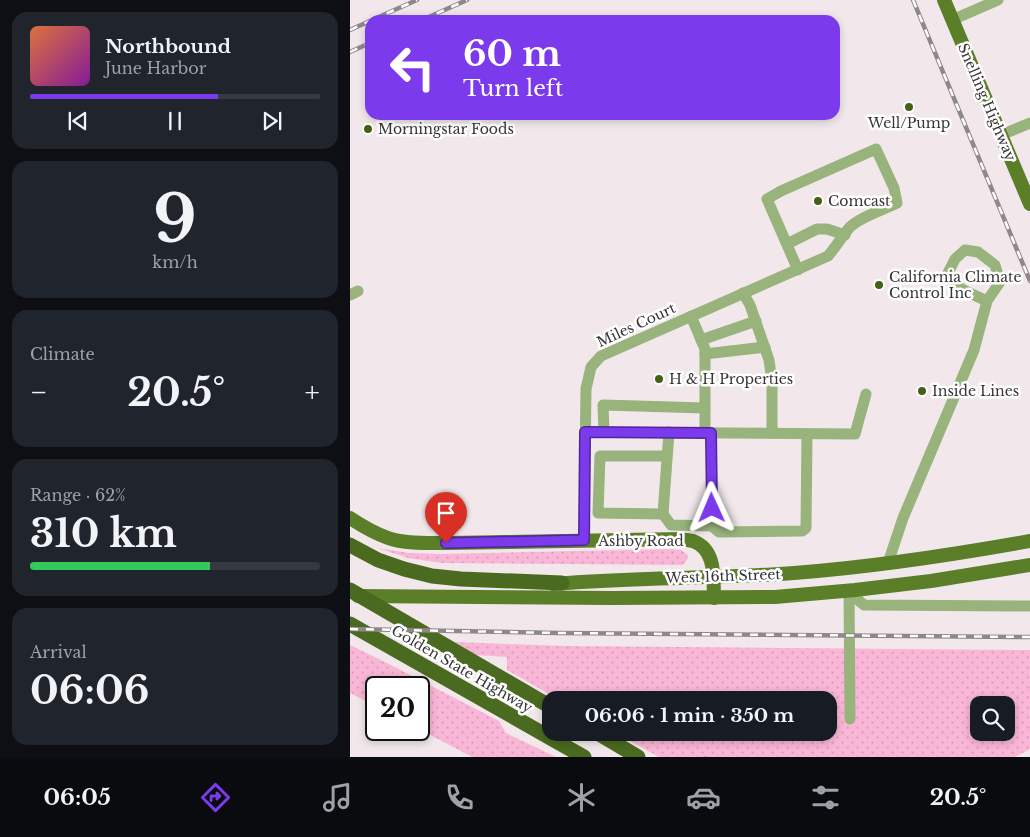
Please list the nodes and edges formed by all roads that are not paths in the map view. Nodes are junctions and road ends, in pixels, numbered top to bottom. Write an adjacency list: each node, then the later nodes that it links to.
1 (944, 0): 3 (main road, Snelling Highway)
2 (998, 0): 3 (street)
3 (952, 20): 5 (main road, Snelling Highway)
4 (1030, 123): 5 (street)
5 (1001, 135): 6 (main road, Snelling Highway)
6 (1030, 204)
7 (845, 235): 8 (street); 8 (street); 9 (street, Miles Court)
8 (787, 244): 9 (street)
9 (798, 270): 10 (street, Miles Court)
10 (744, 293): 12 (street, Miles Court); 13 (street)
11 (988, 301): 11 (street); 32 (street)
12 (691, 316): 14 (street); 19 (street, Miles Court)
13 (756, 321): 14 (street); 15 (street)
14 (701, 340): 16 (street)
15 (765, 347): 16 (street); 23 (street)
16 (705, 354): 18 (street)
17 (866, 394): 24 (street)
18 (705, 408): 20 (street); 22 (street)
19 (585, 432): 20 (street); 29 (street, Miles Court)
20 (604, 432): 21 (street)
21 (669, 432): 22 (street); 25 (street)
22 (708, 433): 23 (street); 28 (street)
23 (772, 433): 24 (street)
24 (807, 434): 28 (street)
25 (667, 456): 26 (street); 26 (street)
26 (663, 514): 28 (street)
27 (350, 518): 29 (main road, Ashby Road)
28 (712, 526)
29 (584, 540): 34 (main road, Ashby Road)
30 (1030, 541): 32 (main road, West 16th Street)
31 (350, 545): 35 (highway)
32 (888, 563): 34 (main road, West 16th Street)
33 (1030, 565): 37 (main road, West 16th Street)
34 (713, 577): 35 (main road, West 16th Street); 40 (main road, Ashby Road)
35 (562, 583): 39 (main road, West 16th Street)
36 (350, 590): 43 (highway, Golden State Highway)
37 (852, 590): 40 (main road, West 16th Street); 41 (street); 44 (street)
38 (350, 596): 39 (main road, West 16th Street)
39 (415, 596): 40 (main road, West 16th Street)
40 (714, 598)
41 (1030, 606)
42 (350, 624): 46 (highway, Golden State Highway)
43 (542, 702)
44 (850, 719)
45 (611, 741): 47 (highway)
46 (584, 757)
47 (638, 757)

